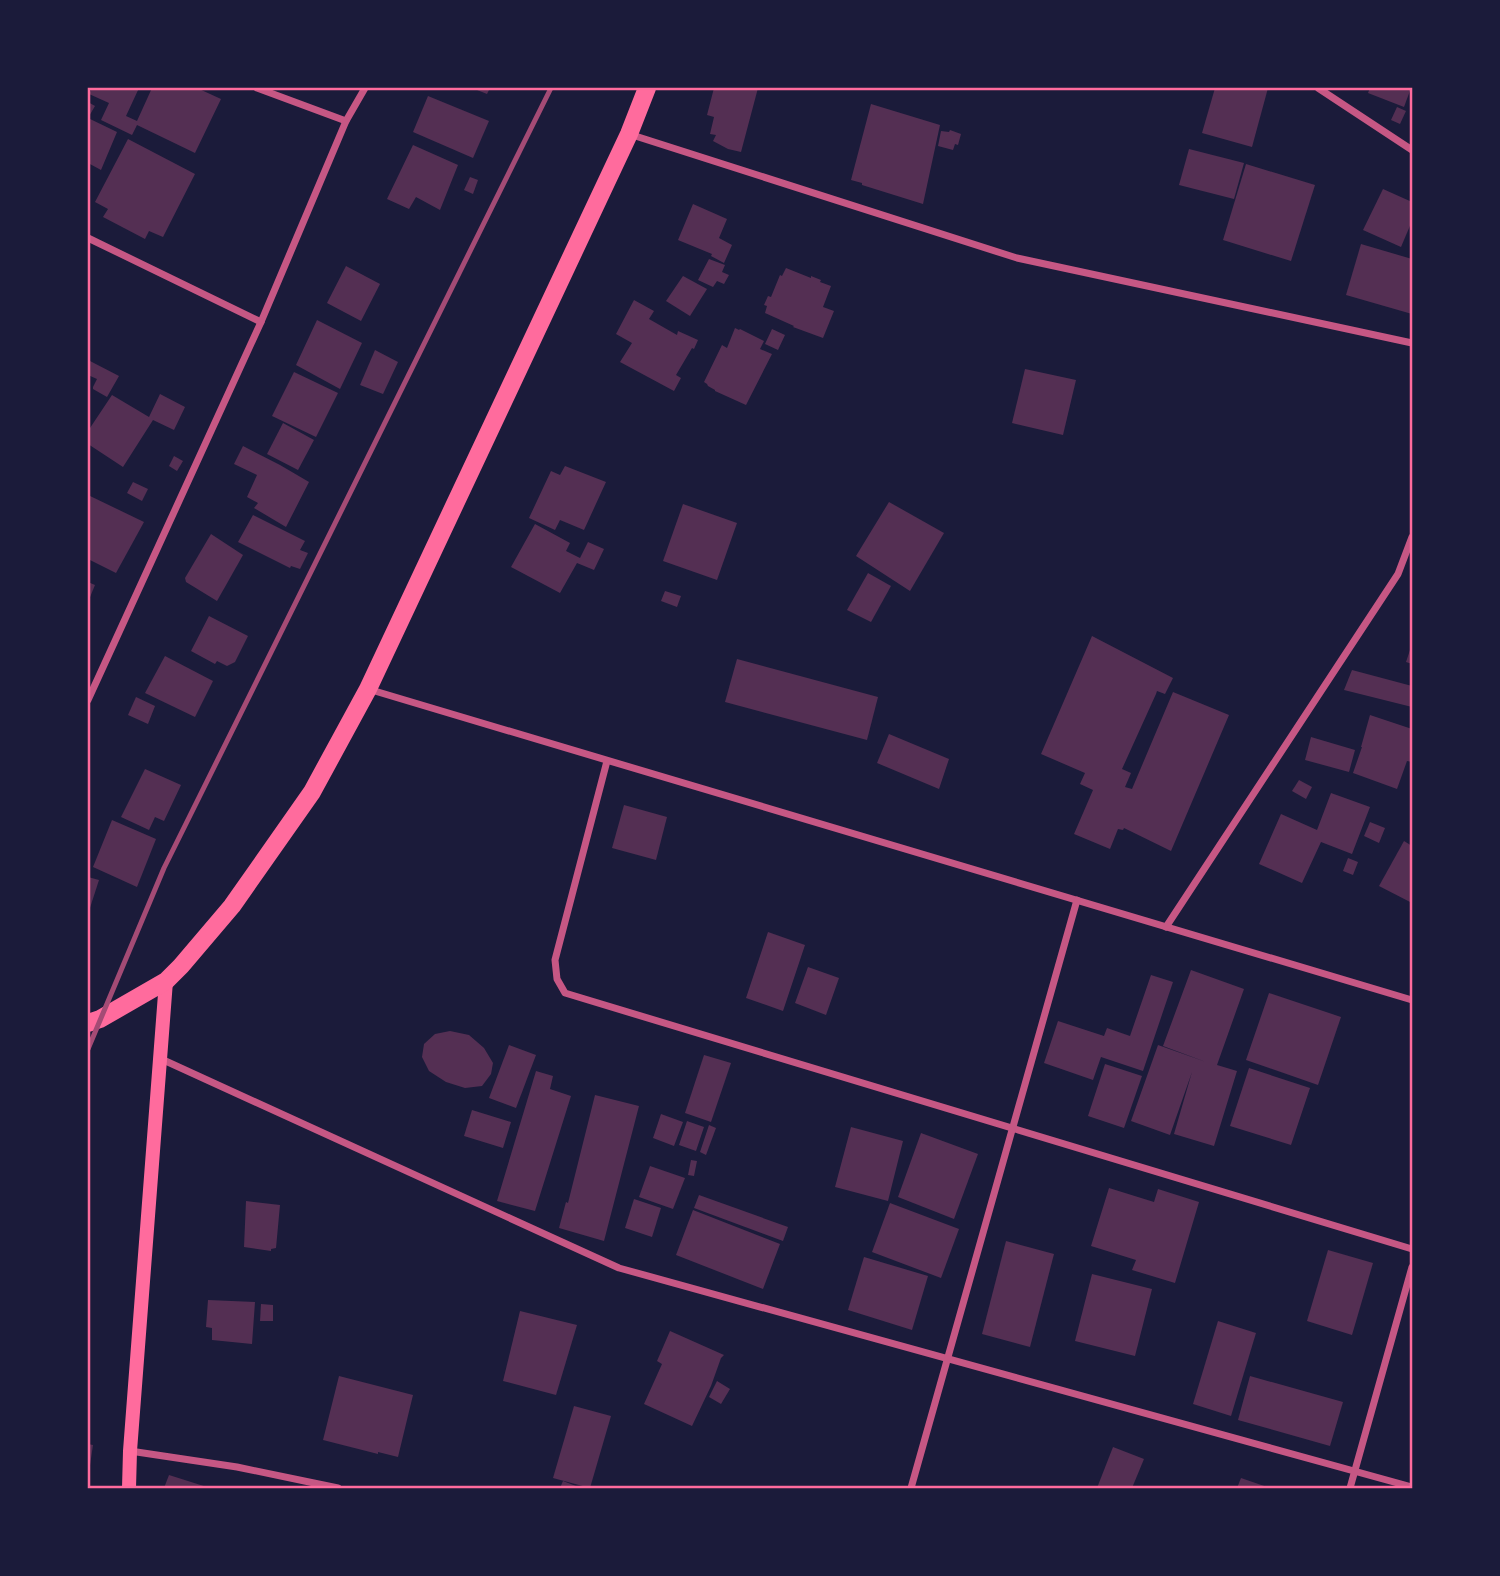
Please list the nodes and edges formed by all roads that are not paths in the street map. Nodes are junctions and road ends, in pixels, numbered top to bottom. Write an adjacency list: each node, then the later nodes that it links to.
1 (257, 88): 5 (street)
2 (365, 88): 5 (street)
3 (647, 88): 6 (main road)
4 (1318, 88): 7 (street)
5 (346, 121): 9 (street)
6 (629, 134): 10 (street); 12 (main road)
7 (1412, 150)
8 (88, 238): 9 (street)
9 (261, 322): 13 (street)
10 (1412, 343)
11 (1412, 537): 16 (street)
12 (368, 689): 14 (street); 17 (main road)
13 (88, 700)
14 (607, 761): 15 (street); 21 (street)
15 (1077, 900): 16 (street); 21 (street)
16 (1166, 927): 18 (street)
17 (166, 981): 19 (main road); 20 (main road)
18 (1412, 1000)
19 (88, 1023)
20 (159, 1058): 24 (street); 25 (main road)
21 (1013, 1128): 22 (street); 24 (street)
22 (1412, 1250)
23 (1412, 1267): 26 (street)
24 (948, 1359): 26 (street); 30 (street)
25 (130, 1451): 28 (main road); 29 (street)
26 (1355, 1471): 27 (street); 31 (street)
27 (1412, 1488)
28 (128, 1489)
29 (338, 1489)
30 (911, 1489)
31 (1350, 1489)

